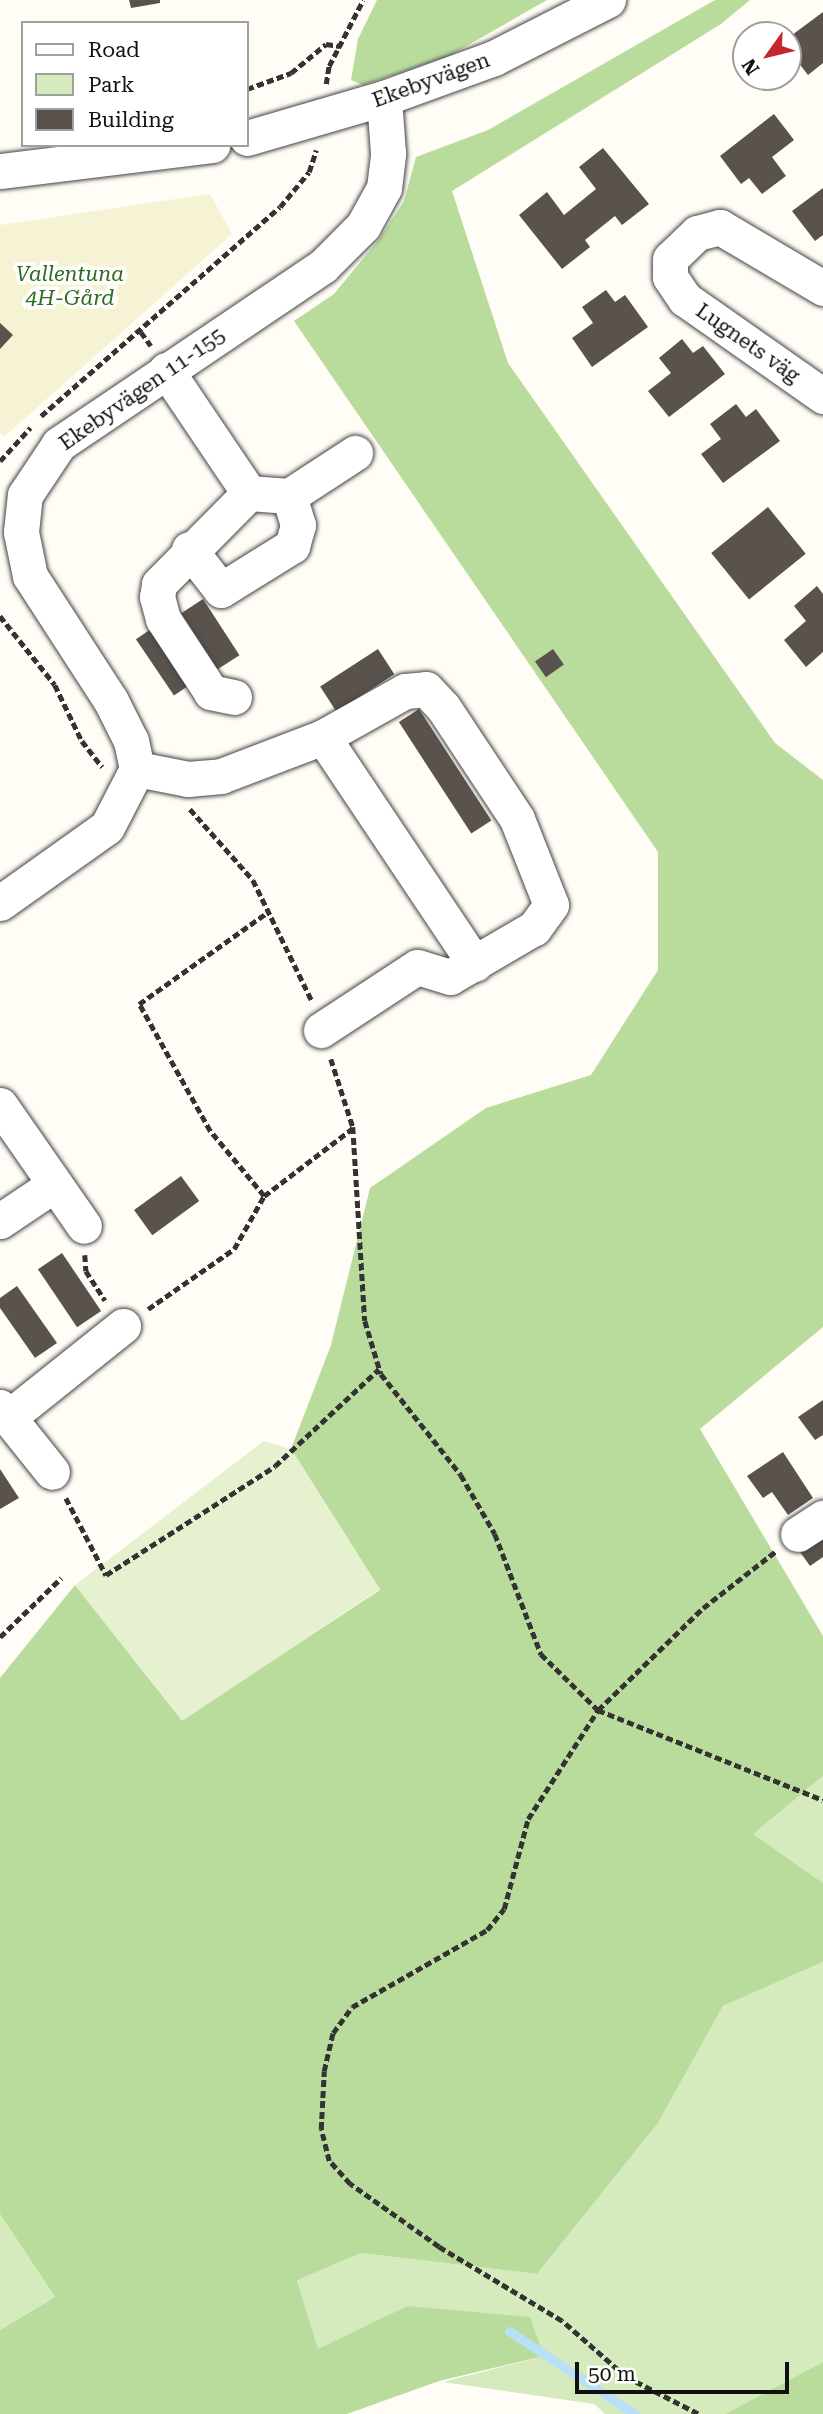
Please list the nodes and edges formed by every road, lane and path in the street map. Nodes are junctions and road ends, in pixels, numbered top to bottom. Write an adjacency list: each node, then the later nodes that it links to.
1 (363, 0): 3 (path)
2 (607, 0): 6 (street, Ekebyvägen)
3 (340, 46): 4 (path); 5 (path)
4 (248, 89)
5 (324, 92)
6 (384, 98): 7 (street, Ekebyvägen); 12 (street, Ekebyvägen 11-155)
7 (248, 138)
8 (318, 142): 15 (path)
9 (196, 147): 10 (street)
10 (0, 171)
11 (823, 288): 13 (street, Lugnets väg)
12 (166, 370): 16 (street); 22 (street, Ekebyvägen 11-155)
13 (823, 396)
14 (355, 453): 17 (street)
15 (0, 461)
16 (248, 493): 17 (street); 18 (street)
17 (289, 496): 18 (street)
18 (189, 549): 20 (street)
19 (0, 615): 22 (path)
20 (234, 697)
21 (338, 730): 22 (street); 26 (street); 26 (street)
22 (133, 777): 24 (street)
23 (185, 803): 25 (path)
24 (2, 897)
25 (268, 912): 27 (path); 31 (path)
26 (475, 964): 27 (street)
27 (321, 1030): 29 (path)
28 (0, 1105): 30 (street)
29 (353, 1127): 31 (path); 35 (path)
30 (55, 1184): 32 (street); 33 (street)
31 (264, 1196): 34 (path)
32 (0, 1221)
33 (84, 1226): 34 (path)
34 (123, 1326): 36 (street)
35 (380, 1369): 37 (path); 41 (path)
36 (4, 1412): 37 (street)
37 (52, 1472)
38 (811, 1526): 41 (path)
39 (61, 1578): 40 (path)
40 (0, 1637)
41 (598, 1710): 42 (path); 43 (path)
42 (823, 1800)
43 (698, 2414)

